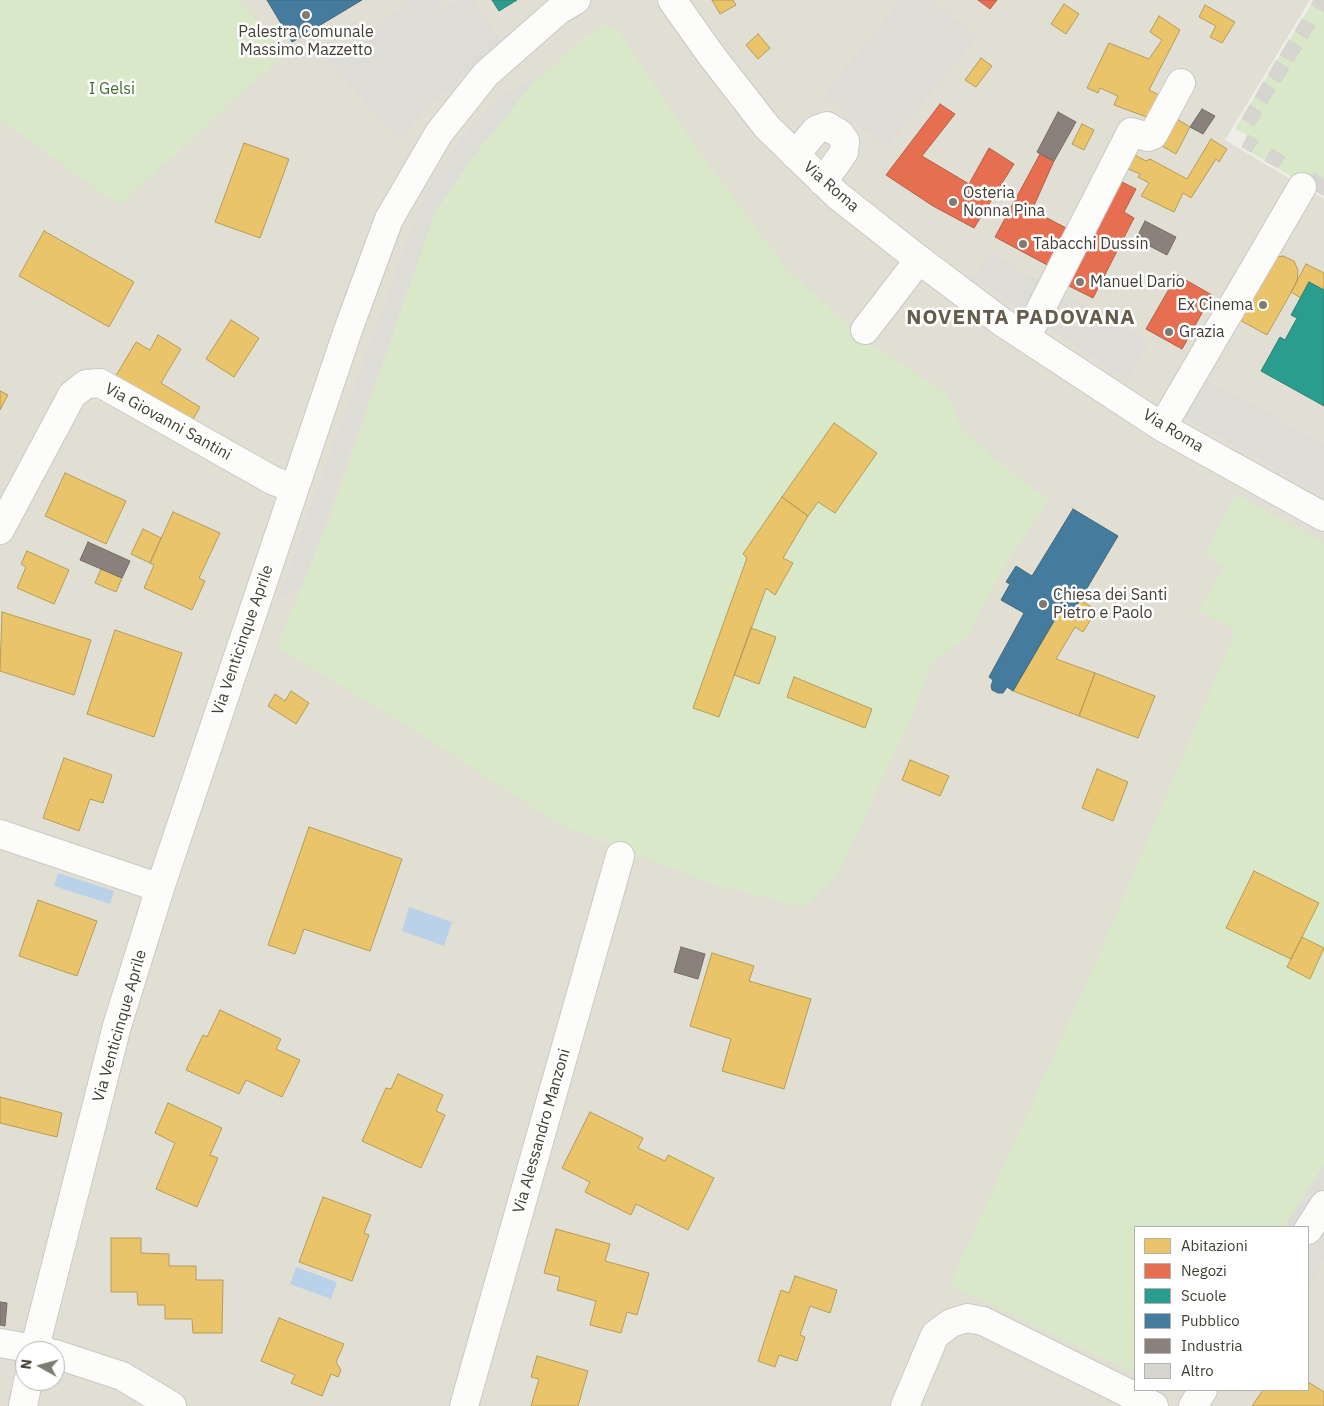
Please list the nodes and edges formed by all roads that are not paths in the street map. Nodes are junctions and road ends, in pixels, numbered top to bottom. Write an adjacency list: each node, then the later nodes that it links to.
1 (576, 0): 11 (street, Via Venticinque Aprile)
2 (672, 0): 4 (street, Via Roma)
3 (1181, 83): 9 (street)
4 (795, 155): 5 (street, Via Roma); 5 (street)
5 (823, 182): 7 (street, Via Roma)
6 (1302, 187): 10 (street)
7 (919, 260): 8 (street); 9 (street, Via Roma)
8 (865, 330)
9 (1026, 338): 10 (street, Via Roma)
10 (1162, 427): 12 (street, Via Roma)
11 (294, 489): 13 (street, Via Giovanni Santini); 16 (street, Via Venticinque Aprile)
12 (1324, 517)
13 (0, 530)
14 (0, 834): 16 (street)
15 (620, 856): 27 (street, Via Alessandro Manzoni)
16 (160, 888): 19 (street, Via Venticinque Aprile)
17 (1324, 1205): 18 (street)
18 (1309, 1228)
19 (45, 1341)
20 (0, 1343): 21 (street)
21 (15, 1346)
22 (65, 1358): 26 (street)
23 (26, 1391): 25 (street)
24 (1202, 1391): 30 (street)
25 (23, 1406)
26 (172, 1406)
27 (464, 1406)
28 (905, 1406): 29 (street)
29 (1154, 1406)
30 (1193, 1406)

